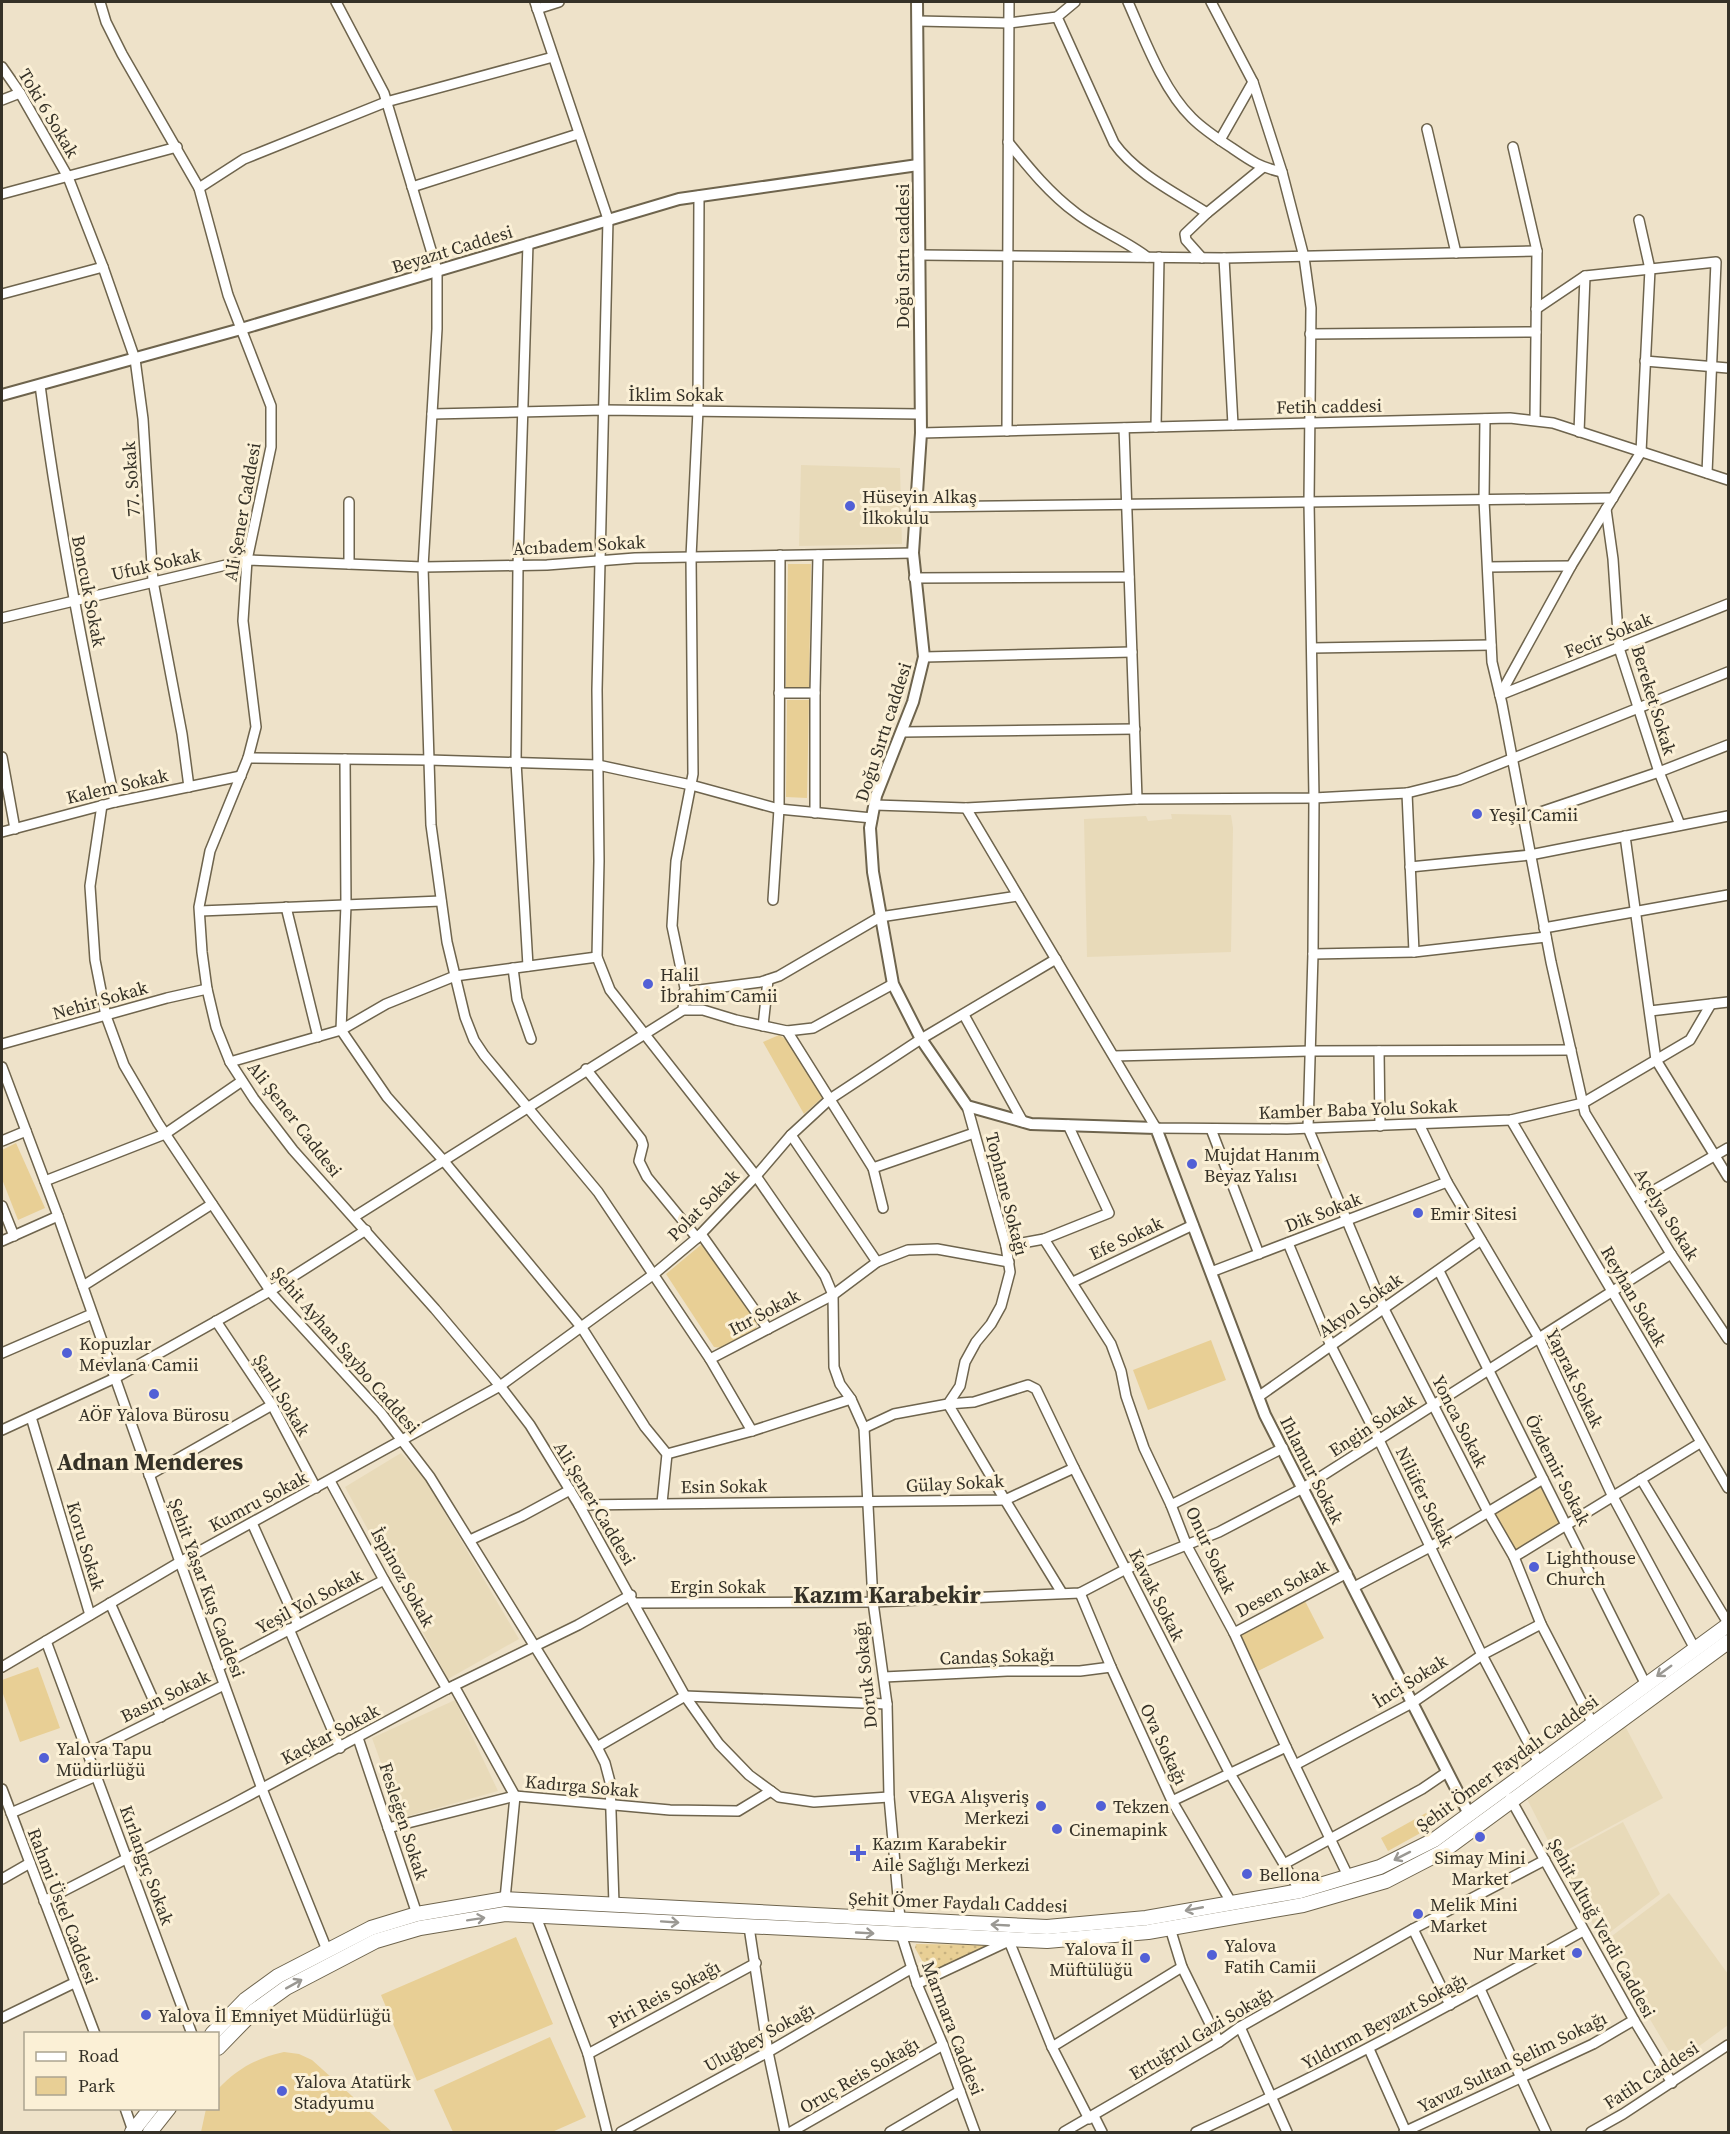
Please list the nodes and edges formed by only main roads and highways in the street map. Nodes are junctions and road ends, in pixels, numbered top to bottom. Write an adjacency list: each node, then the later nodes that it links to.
1 (1728, 1624): 3 (main road, Şehit Ömer Faydalı Caddesi, one-way to 3)
2 (1728, 1642): 4 (main road, Şehit Ömer Faydalı Caddesi)
3 (900, 1919): 4 (main road); 5 (main road, Şehit Ömer Faydalı Caddesi)
4 (901, 1934): 5 (main road, Şehit Ömer Faydalı Caddesi, one-way to 4)
5 (330, 1956): 6 (main road, Şehit Ömer Faydalı Caddesi); 7 (main road, Şehit Ömer Faydalı Caddesi, one-way to 5)
6 (214, 2032)
7 (219, 2047)
8 (150, 2110): 10 (main road)
9 (168, 2110): 11 (main road)
10 (133, 2132)
11 (150, 2133)

